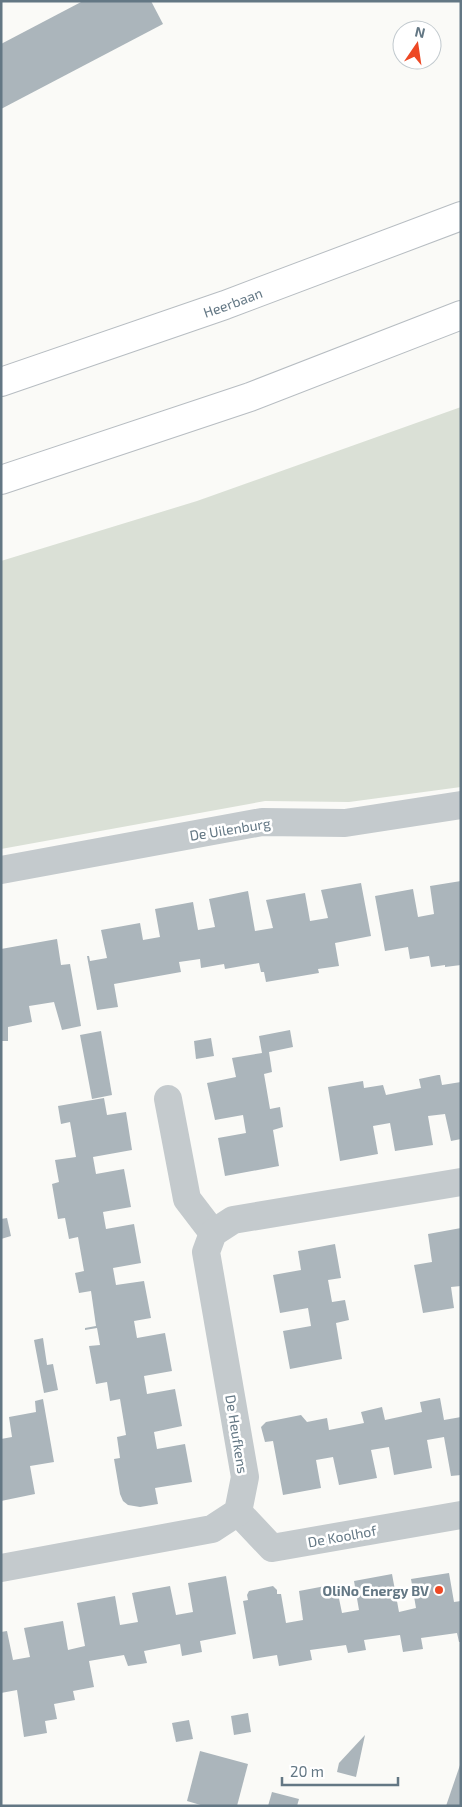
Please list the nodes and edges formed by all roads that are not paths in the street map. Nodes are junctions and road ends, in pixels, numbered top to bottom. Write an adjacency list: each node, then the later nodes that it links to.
1 (461, 216): 3 (main road, Heerbaan)
2 (461, 315): 4 (main road)
3 (1, 382)
4 (1, 480)
5 (461, 805): 6 (street, De Uilenburg)
6 (1, 870)
7 (168, 1099): 9 (street)
8 (461, 1182): 9 (street)
9 (213, 1233): 10 (street, De Heufkens)
10 (238, 1512): 11 (street, De Koolhof); 12 (street)
11 (461, 1515)
12 (1, 1568)

